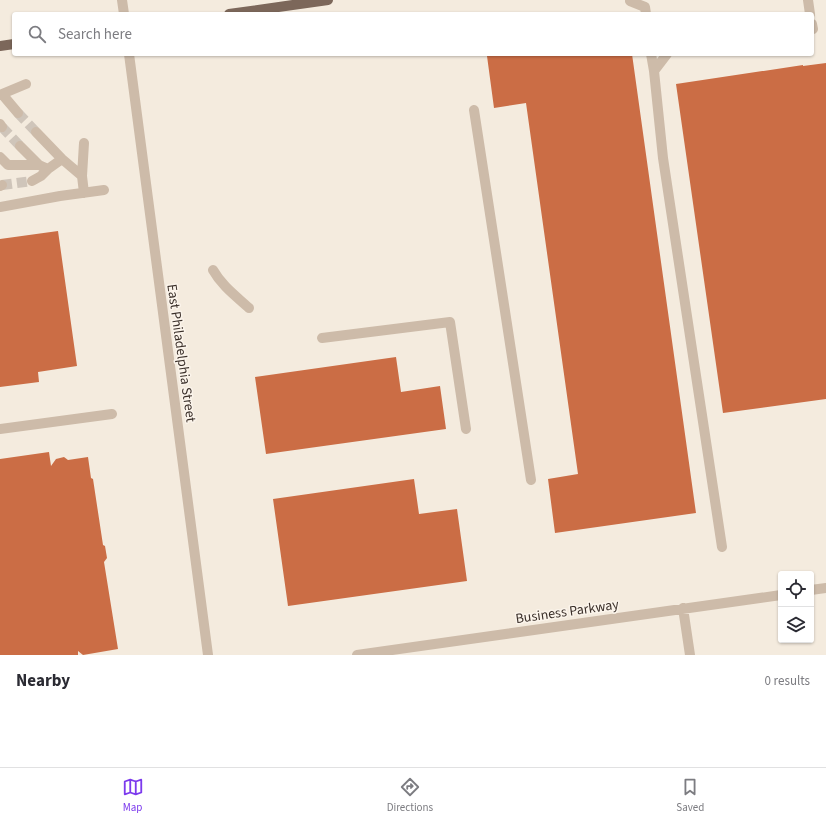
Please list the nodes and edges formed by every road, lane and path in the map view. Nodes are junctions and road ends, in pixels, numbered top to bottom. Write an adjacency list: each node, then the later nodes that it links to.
1 (122, 0): 5 (street)
2 (328, 0): 6 (main road)
3 (808, 0): 8 (street)
4 (630, 1): 7 (street)
5 (124, 12)
6 (243, 12)
7 (646, 12)
8 (810, 12)
9 (12, 44): 10 (main road)
10 (0, 46)
11 (129, 56): 42 (street, East Philadelphia Street)
12 (652, 56): 14 (street)
13 (665, 56): 14 (street)
14 (654, 71): 37 (street)
15 (26, 84): 16 (street)
16 (1, 95): 18 (street)
17 (474, 110): 36 (street)
18 (18, 113)
19 (36, 132): 23 (street)
20 (84, 143): 25 (street)
21 (20, 146): 24 (street)
22 (0, 157): 24 (street)
23 (62, 159): 24 (street); 25 (street)
24 (44, 167): 26 (street)
25 (82, 176): 28 (street)
26 (32, 181)
27 (104, 190): 28 (street)
28 (84, 193): 29 (street)
29 (0, 207)
30 (213, 270): 31 (street)
31 (249, 308)
32 (322, 338): 35 (street)
33 (112, 414): 34 (street)
34 (0, 429)
35 (466, 429)
36 (531, 480)
37 (722, 547)
38 (826, 588): 39 (street)
39 (814, 590)
40 (778, 595): 41 (street, Business Parkway)
41 (683, 608): 43 (street, Business Parkway); 44 (street)
42 (208, 655)
43 (357, 655)
44 (690, 655)

